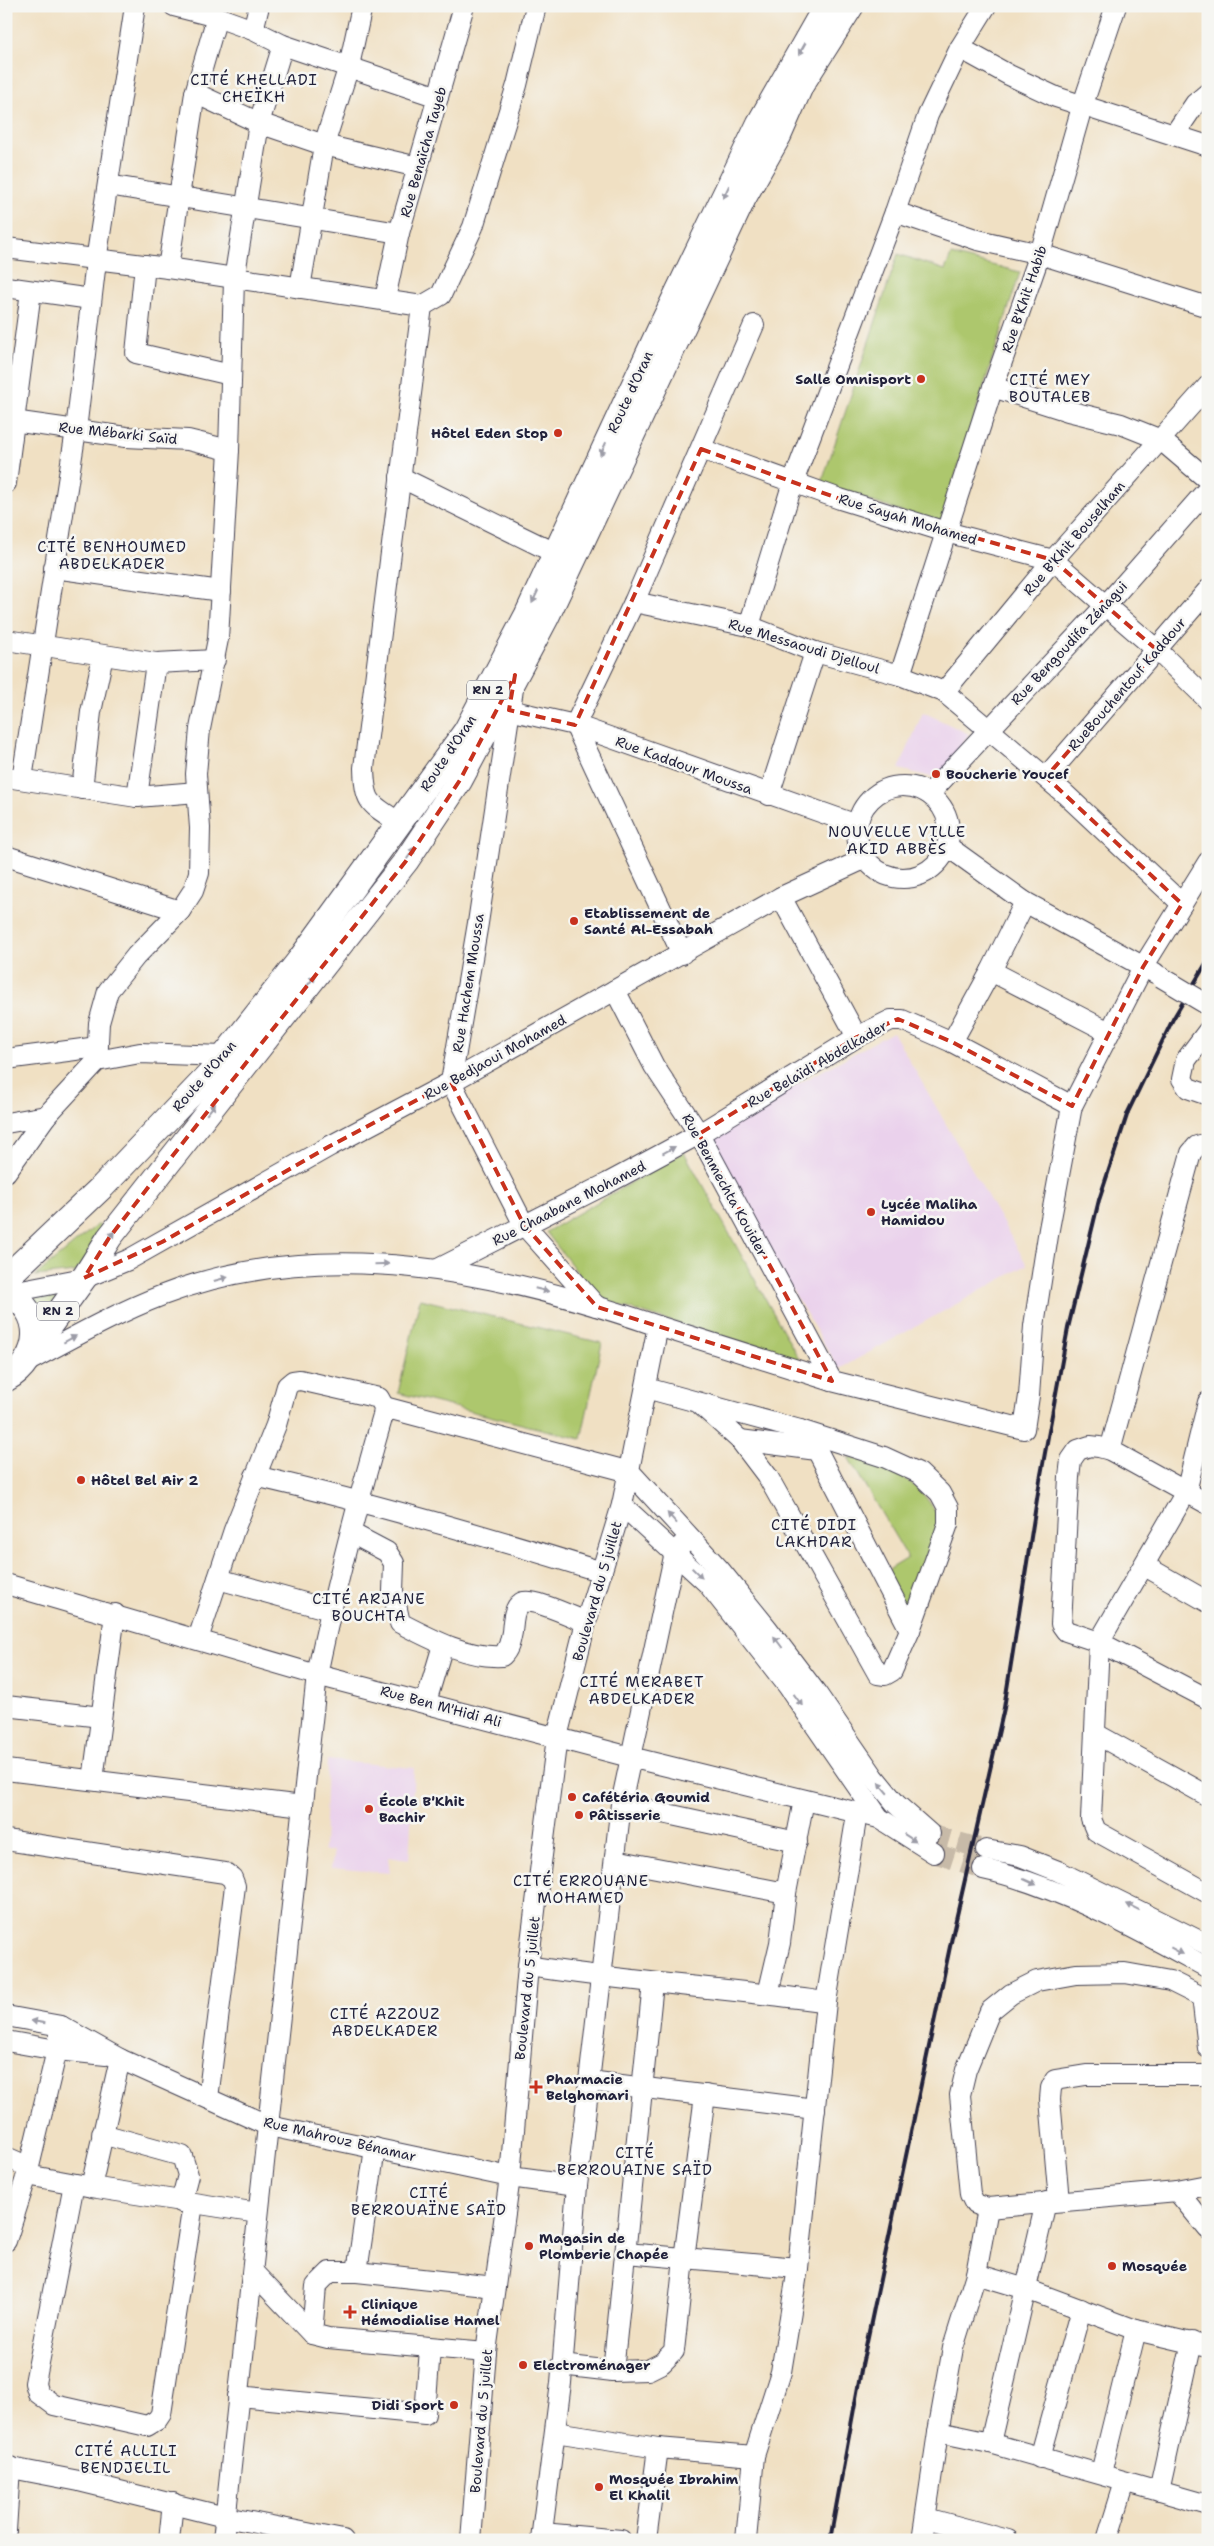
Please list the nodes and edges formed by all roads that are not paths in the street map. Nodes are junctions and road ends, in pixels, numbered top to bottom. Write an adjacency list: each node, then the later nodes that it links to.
1 (136, 6): 25 (street)
2 (174, 6): 11 (street)
3 (259, 6): 12 (street)
4 (362, 6): 15 (street)
5 (464, 6): 18 (street, Rue Benaïcha Tayeb)
6 (536, 6): 42 (street)
7 (826, 6): 59 (main road, Route d'Oran / RN 2, one-way to 59)
8 (851, 6): 74 (main road, Route d'Oran / RN 2)
9 (986, 6): 14 (street)
10 (1116, 6): 19 (street, Rue B'Khit Habib)
11 (217, 17): 12 (street); 16 (street)
12 (253, 30): 13 (street)
13 (283, 45): 15 (street); 20 (street)
14 (960, 48): 19 (street); 28 (street)
15 (349, 66): 18 (street); 22 (street)
16 (195, 93): 20 (street); 26 (street)
17 (1208, 93): 21 (street)
18 (438, 97): 24 (street, Rue Benaïcha Tayeb)
19 (1082, 107): 21 (street); 32 (street, Rue B'Khit Habib)
20 (259, 123): 22 (street); 27 (street)
21 (1174, 135): 23 (street)
22 (324, 145): 24 (street); 29 (street)
23 (1208, 146)
24 (418, 167): 30 (street, Rue Benaïcha Tayeb)
25 (108, 185): 26 (street); 33 (street)
26 (178, 196): 27 (street); 35 (street)
27 (247, 208): 29 (street); 36 (street)
28 (895, 212): 32 (street); 55 (street)
29 (310, 218): 30 (street); 38 (street)
30 (400, 233): 41 (street, Rue Benaïcha Tayeb)
31 (6, 248): 33 (street)
32 (1040, 254): 43 (street); 47 (street, Rue B'Khit Habib)
33 (96, 260): 34 (street); 40 (street)
34 (145, 266): 35 (street); 45 (street)
35 (168, 268): 36 (street)
36 (234, 280): 38 (street); 45 (street)
37 (6, 287): 39 (street)
38 (300, 288): 41 (street)
39 (32, 290): 40 (street); 48 (street)
40 (91, 299): 49 (street)
41 (385, 299): 42 (street)
42 (422, 306): 53 (street)
43 (1208, 307)
44 (754, 325): 51 (street)
45 (231, 375): 52 (street)
46 (1208, 386): 50 (street, Rue B'Khit Bouselham)
47 (994, 387): 50 (street); 58 (street, Rue B'Khit Habib)
48 (11, 420): 49 (street, Rue Mébarki Saïd); 56 (street)
49 (76, 430): 52 (street, Rue Mébarki Saïd); 61 (street)
50 (1161, 440): 54 (street); 60 (street, Rue B'Khit Bouselham)
51 (701, 449): 55 (street, Rue Sayah Mohamed); 64 (street)
52 (229, 450): 63 (street)
53 (400, 477): 59 (street); 88 (street)
54 (1208, 480)
55 (793, 482): 58 (street, Rue Sayah Mohamed); 66 (street)
56 (6, 483)
57 (1208, 489): 65 (street, Rue Bengoudifa Zénagui)
58 (946, 532): 60 (street, Rue Sayah Mohamed); 75 (street, Rue B'Khit Habib)
59 (555, 553): 88 (main road, Route d'Oran / RN 2, one-way to 88)
60 (1053, 560): 65 (street, Rue Sayah Mohamed); 76 (street, Rue B'Khit Bouselham)
61 (54, 568): 63 (street); 68 (street)
62 (1208, 590): 69 (street, RueBouchentouf Kaddour)
63 (221, 591): 72 (street)
64 (634, 602): 66 (street, Rue Messaoudi Djelloul); 79 (street)
65 (1106, 605): 69 (street, Rue Sayah Mohamed); 80 (street, Rue Bengoudifa Zénagui)
66 (749, 626): 70 (street, Rue Messaoudi Djelloul)
67 (6, 640): 68 (street)
68 (41, 646): 71 (street); 81 (street)
69 (1157, 650): 77 (street, Rue Sayah Mohamed); 82 (street, RueBouchentouf Kaddour)
70 (815, 652): 75 (street, Rue Messaoudi Djelloul); 86 (street)
71 (103, 656): 73 (street); 83 (street)
72 (215, 660): 73 (street); 84 (street)
73 (156, 663): 87 (street)
74 (515, 675): 78 (street, Rue Hachem Moussa); 121 (main road, Route d'Oran / RN 2, one-way to 74)
75 (900, 675): 76 (street, Rue Messaoudi Djelloul)
76 (944, 692): 80 (street, Rue Messaoudi Djelloul)
77 (1208, 700)
78 (509, 710): 79 (street, Rue Kaddour Moussa); 110 (street, Rue Hachem Moussa)
79 (575, 725): 86 (street, Rue Kaddour Moussa); 98 (street)
80 (990, 729): 82 (street, Rue Messaoudi Djelloul); 85 (street, Rue Bengoudifa Zénagui)
81 (14, 778): 83 (street)
82 (1046, 778): 96 (street, Rue Messaoudi Djelloul)
83 (82, 789): 87 (street)
84 (197, 792): 87 (street); 97 (street)
85 (928, 794): 89 (street); 90 (street)
86 (769, 795): 89 (street, Rue Kaddour Moussa)
87 (137, 797)
88 (400, 823): 108 (main road, Route d'Oran / RN 2)
89 (857, 825): 92 (street)
90 (947, 846): 92 (street); 95 (street)
91 (6, 856): 97 (street)
92 (864, 859): 94 (street, Rue Bedjaoui Mohamed)
93 (1208, 862): 96 (street)
94 (781, 897): 98 (street, Rue Bedjaoui Mohamed); 105 (street)
95 (1025, 902): 99 (street); 100 (street)
96 (1182, 904): 99 (street)
97 (180, 911): 107 (street)
98 (682, 954): 101 (street, Rue Bedjaoui Mohamed)
99 (1143, 967): 102 (street, bridge); 104 (street)
100 (991, 971): 104 (street); 106 (street)
101 (615, 990): 110 (street, Rue Bedjaoui Mohamed); 115 (street, Rue Benmechta Kouider)
102 (1208, 1005)
103 (1208, 1031): 111 (street)
104 (1109, 1032): 112 (street)
105 (858, 1037): 106 (street, Rue Belaïdi Abdelkader); 115 (street, Rue Belaïdi Abdelkader)
106 (952, 1042): 112 (street, Rue Belaïdi Abdelkader)
107 (97, 1054): 108 (street); 109 (street); 113 (street)
108 (223, 1056): 120 (main road, Route d'Oran / RN 2)
109 (6, 1059)
110 (452, 1082): 118 (street); 121 (street, Rue Bedjaoui Mohamed)
111 (1208, 1095)
112 (1072, 1106): 126 (street)
113 (46, 1116): 114 (street); 117 (street)
114 (6, 1123)
115 (699, 1134): 118 (street, Rue Chaabane Mohamed, one-way to 115); 126 (street, Rue Benmechta Kouider)
116 (1208, 1143): 134 (street)
117 (6, 1172)
118 (524, 1225): 119 (street, Rue Chaabane Mohamed); 123 (street)
119 (438, 1269): 123 (street, one-way to 123); 125 (street, one-way to 119)
120 (6, 1278)
121 (84, 1278): 122 (street, Rue Bedjaoui Mohamed); 125 (main road, RN 2)
122 (6, 1293): 125 (main road)
123 (597, 1307): 124 (street)
124 (658, 1326): 126 (street); 127 (street, Boulevard du 5 juillet)
125 (18, 1371)
126 (832, 1381)
127 (646, 1388): 128 (street); 135 (street, Boulevard du 5 juillet)
128 (698, 1402): 131 (street); 132 (street)
129 (1207, 1405): 137 (street)
130 (384, 1408): 135 (street); 136 (street); 138 (street)
131 (800, 1430): 133 (street); 151 (street)
132 (740, 1440): 133 (street); 151 (street)
133 (817, 1450): 151 (street)
134 (1110, 1450): 137 (street); 153 (street)
135 (630, 1472): 140 (street, Boulevard du 5 juillet); 142 (street, one-way to 135)
136 (255, 1476): 138 (street); 145 (street)
137 (1186, 1492): 139 (street); 143 (street)
138 (358, 1500): 141 (street); 144 (street)
139 (1208, 1504)
140 (622, 1505): 142 (street); 144 (street, Boulevard du 5 juillet)
141 (351, 1533): 148 (street); 154 (street)
142 (682, 1545): 162 (street); 170 (street, one-way to 170); 171 (street, one-way to 142)
143 (1145, 1566): 147 (street); 153 (street)
144 (602, 1572): 150 (street, Boulevard du 5 juillet)
145 (218, 1579): 148 (street); 152 (street)
146 (6, 1584): 149 (street, Rue Ben M'Hidi Ali)
147 (1208, 1602)
148 (330, 1610): 155 (street)
149 (114, 1614): 152 (street, Rue Ben M'Hidi Ali); 159 (street)
150 (586, 1622): 154 (street); 161 (street, Boulevard du 5 juillet)
151 (910, 1630)
152 (198, 1639): 155 (street, Rue Ben M'Hidi Ali)
153 (1100, 1642): 156 (street); 160 (street)
154 (443, 1645): 157 (street)
155 (317, 1675): 157 (street, Rue Ben M'Hidi Ali); 168 (street)
156 (1208, 1699)
157 (426, 1702): 161 (street, Rue Ben M'Hidi Ali)
158 (6, 1706): 159 (street)
159 (101, 1717): 164 (street)
160 (1096, 1734): 165 (street); 177 (street)
161 (558, 1737): 162 (street, Rue Ben M'Hidi Ali); 179 (street, Boulevard du 5 juillet)
162 (630, 1757): 166 (street, Rue Ben M'Hidi Ali); 167 (street)
163 (6, 1770): 164 (street)
164 (93, 1780): 168 (street)
165 (1208, 1796)
166 (804, 1800): 169 (street, Rue Ben M'Hidi Ali); 173 (street)
167 (621, 1804): 173 (street); 175 (street)
168 (303, 1806): 198 (street)
169 (857, 1814): 170 (street, Rue Ben M'Hidi Ali); 185 (street)
170 (879, 1818): 174 (street, one-way to 174)
171 (930, 1834)
172 (6, 1840): 196 (street)
173 (797, 1842): 176 (street)
174 (934, 1853)
175 (615, 1860): 176 (street); 181 (street)
176 (786, 1893): 183 (street)
177 (1208, 1893)
178 (1208, 1945): 180 (street, one-way to 180)
179 (528, 1966): 181 (street); 203 (street, Boulevard du 5 juillet)
180 (1208, 1968)
181 (600, 1978): 182 (street); 193 (street)
182 (653, 1983): 183 (street); 194 (street)
183 (768, 1994): 185 (street)
184 (1205, 1998): 189 (street); 210 (street)
185 (826, 2002): 197 (street)
186 (6, 2016): 187 (street, one-way to 186)
187 (61, 2026): 190 (street); 191 (street)
188 (6, 2041): 190 (street)
189 (1208, 2048)
190 (57, 2050): 191 (street); 202 (street)
191 (117, 2058): 196 (street, Rue Mahrouz Bénamar); 199 (street)
192 (1208, 2075): 208 (street)
193 (589, 2081): 194 (street); 206 (street)
194 (642, 2088): 195 (street); 214 (street)
195 (705, 2095): 197 (street); 215 (street)
196 (208, 2098): 198 (street, Rue Mahrouz Bénamar)
197 (816, 2109): 216 (street)
198 (269, 2126): 200 (street, Rue Mahrouz Bénamar); 211 (street)
199 (102, 2134): 205 (street); 209 (street)
200 (375, 2148): 203 (street, Rue Mahrouz Bénamar); 218 (street)
201 (6, 2157): 202 (street)
202 (28, 2171): 205 (street); 213 (street)
203 (510, 2177): 206 (street, Rue Mahrouz Bénamar); 220 (street, Boulevard du 5 juillet)
204 (1208, 2185): 207 (street)
205 (82, 2186): 209 (street); 209 (street)
206 (577, 2186): 228 (street)
207 (1177, 2191): 208 (street); 212 (street)
208 (1052, 2202): 210 (street); 221 (street)
209 (187, 2203): 211 (street)
210 (988, 2208): 219 (street)
211 (258, 2213): 217 (street)
212 (1208, 2229)
213 (6, 2241)
214 (626, 2253): 215 (street); 229 (street)
215 (684, 2259): 216 (street); 229 (street)
216 (798, 2268): 235 (street)
217 (253, 2272): 224 (street); 230 (street)
218 (357, 2272): 220 (street); 224 (street)
219 (976, 2274): 221 (street); 232 (street)
220 (495, 2287): 227 (street, Boulevard du 5 juillet)
221 (1026, 2289): 222 (street); 233 (street)
222 (1082, 2309): 223 (street); 236 (street)
223 (1136, 2330): 225 (street); 238 (street)
224 (312, 2334): 226 (street)
225 (1200, 2344): 240 (street)
226 (430, 2349): 227 (street); 230 (street)
227 (486, 2352): 250 (street, Boulevard du 5 juillet)
228 (561, 2365): 229 (street); 231 (street)
229 (613, 2371)
230 (238, 2396): 243 (street)
231 (555, 2432): 234 (street); 246 (street)
232 (938, 2432): 233 (street); 244 (street)
233 (990, 2443): 236 (street)
234 (658, 2448): 235 (street); 252 (street)
235 (754, 2456): 253 (street)
236 (1040, 2458): 238 (street)
237 (8, 2467): 241 (street); 245 (street)
238 (1101, 2473): 239 (street)
239 (1125, 2482): 240 (street); 256 (street)
240 (1160, 2491): 242 (street)
241 (174, 2504): 243 (street); 247 (street)
242 (1208, 2505)
243 (226, 2517): 248 (street); 249 (street)
244 (926, 2518): 254 (street); 255 (street)
245 (6, 2531)
246 (542, 2536): 251 (street)
247 (169, 2540)
248 (223, 2540)
249 (343, 2540)
250 (471, 2540)
251 (621, 2540)
252 (646, 2540)
253 (746, 2540)
254 (922, 2540)
255 (1008, 2540)
256 (1107, 2540)

